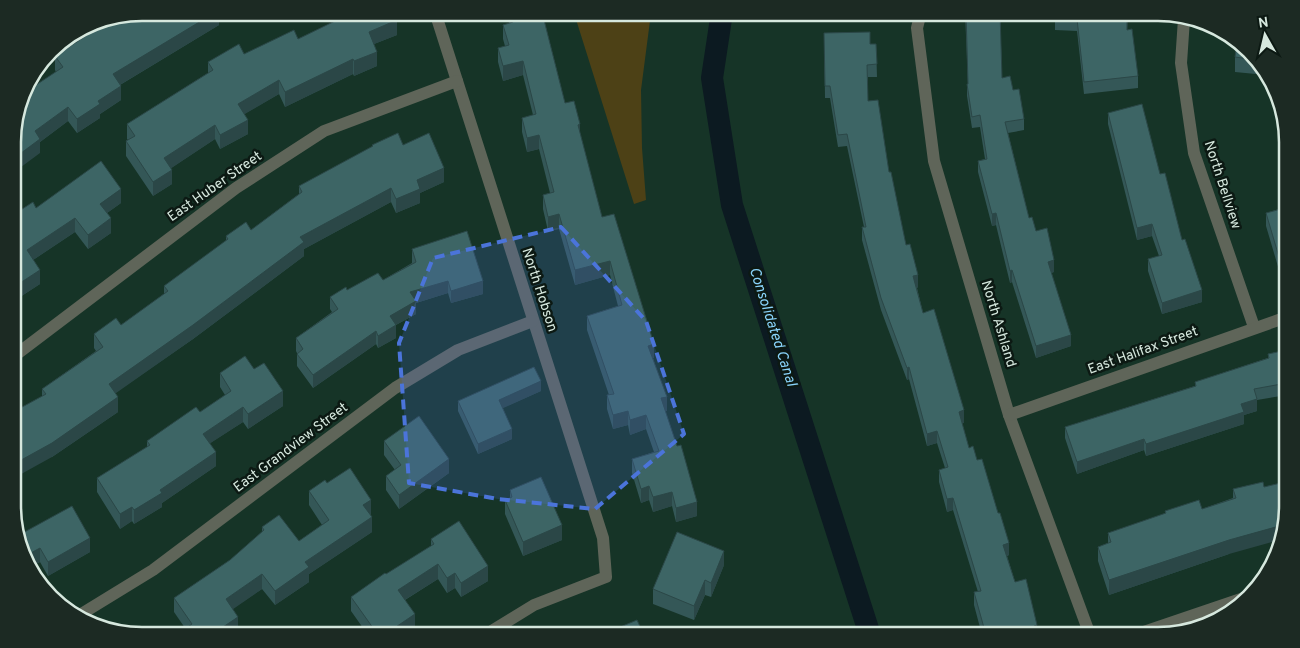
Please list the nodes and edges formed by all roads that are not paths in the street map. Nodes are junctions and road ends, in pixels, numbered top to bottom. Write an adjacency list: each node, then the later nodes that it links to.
1 (918, 21): 9 (street, North Ashland)
2 (438, 22): 4 (street, North Hobson)
3 (1184, 24): 7 (street, North Bellview)
4 (457, 81): 6 (street, North Hobson); 8 (street, East Huber Street)
5 (1279, 319): 7 (street, East Halifax Street)
6 (533, 321): 11 (street, East Grandview Street); 14 (street, North Hobson)
7 (1254, 327): 9 (street, East Halifax Street)
8 (21, 351)
9 (1009, 415): 12 (street, North Ashland)
10 (1229, 603): 13 (street)
11 (84, 612)
12 (1087, 626)
13 (1162, 626)
14 (499, 627)

